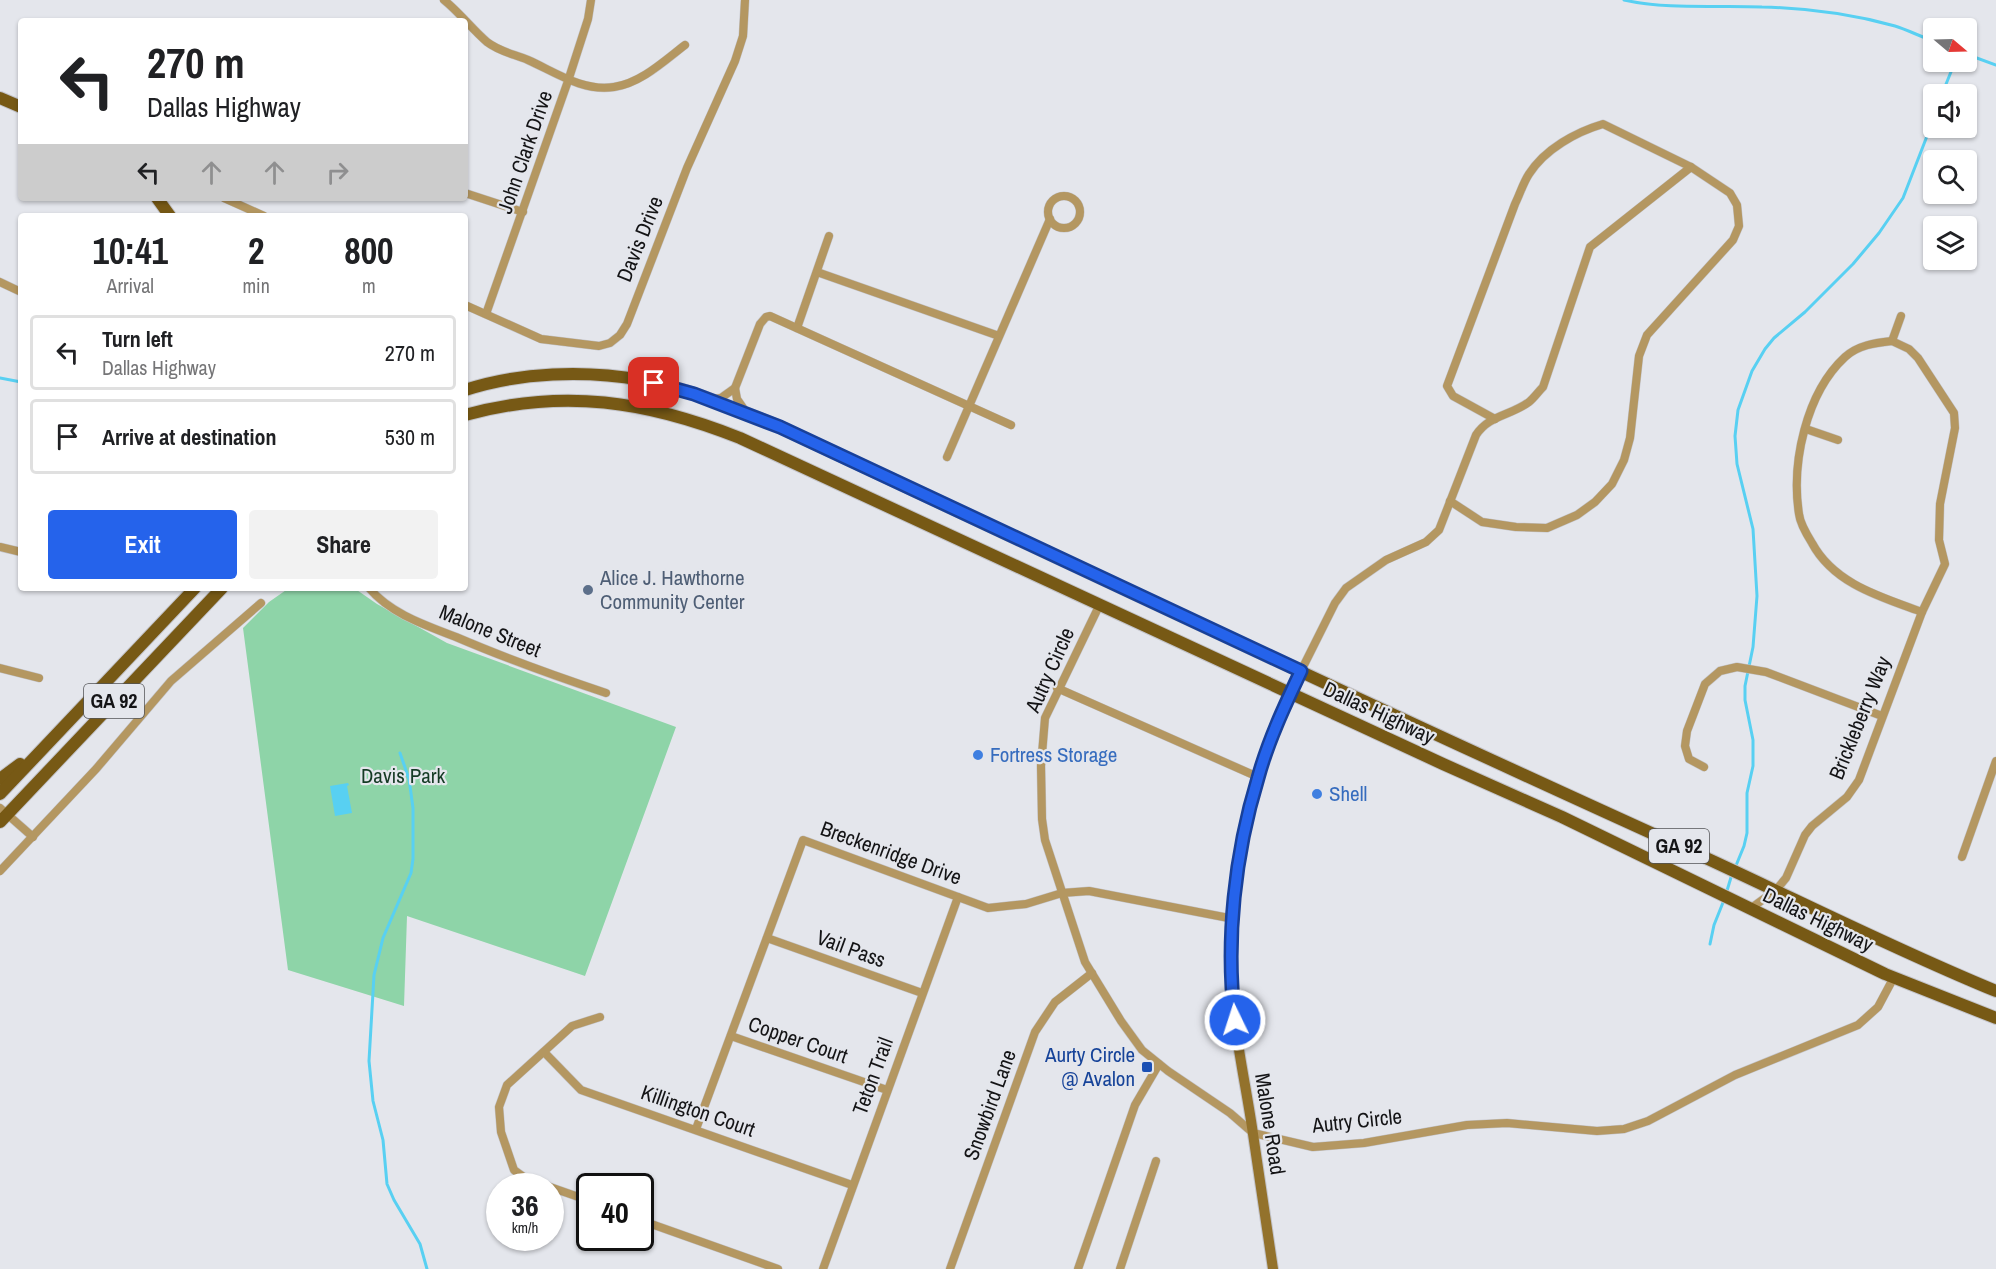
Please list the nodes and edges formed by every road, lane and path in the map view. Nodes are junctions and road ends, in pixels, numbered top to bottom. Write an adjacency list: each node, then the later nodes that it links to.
1 (444, 0): 4 (street)
2 (591, 0): 7 (street, John Clark Drive)
3 (745, 0): 21 (street, Davis Drive)
4 (462, 18)
5 (468, 23): 7 (street)
6 (685, 45): 7 (street)
7 (568, 81): 13 (street, John Clark Drive)
8 (0, 98): 9 (main road)
9 (18, 106)
10 (1691, 167): 32 (street); 32 (street); 37 (street)
11 (468, 194): 13 (street)
12 (231, 201): 14 (street)
13 (523, 212): 21 (street, John Clark Drive)
14 (257, 213)
15 (1050, 219): 15 (street); 24 (street)
16 (830, 236): 17 (street)
17 (817, 272): 23 (street); 24 (street)
18 (0, 282): 19 (street)
19 (18, 291)
20 (468, 306): 21 (street, Davis Drive)
21 (486, 314)
22 (1900, 316): 25 (street)
23 (797, 328): 26 (street); 29 (street)
24 (999, 336): 29 (street)
25 (1892, 341): 34 (street); 45 (street, Brickleberry Way)
26 (735, 388): 28 (street); 31 (street)
27 (468, 389): 28 (main road, Dallas Highway / GA 92)
28 (710, 399): 31 (main road, Dallas Highway / GA 92)
29 (969, 406): 33 (street); 36 (street)
30 (468, 414): 44 (main road, Dallas Highway / GA 92)
31 (747, 414): 47 (main road, Dallas Highway / GA 92)
32 (1495, 419): 37 (street)
33 (1011, 425)
34 (1806, 429): 35 (street); 45 (street)
35 (1838, 440)
36 (947, 457)
37 (1450, 501): 47 (street)
38 (0, 547): 39 (street)
39 (18, 551)
40 (192, 591): 53 (main road, GA 92)
41 (219, 591): 60 (main road, GA 92)
42 (372, 591): 50 (street, Malone Street)
43 (261, 603): 61 (street)
44 (1100, 604): 49 (street, Autry Circle); 51 (main road, Dallas Highway / GA 92)
45 (1922, 612): 52 (street, Brickleberry Way)
46 (0, 668): 48 (street)
47 (1301, 671): 51 (street, Malone Road); 64 (main road, Dallas Highway / GA 92)
48 (39, 678)
49 (1057, 688): 56 (street); 65 (street, Autry Circle)
50 (606, 693)
51 (1290, 694): 56 (street, Malone Road); 67 (main road, Dallas Highway / GA 92)
52 (1882, 716): 55 (street); 64 (street, Brickleberry Way)
53 (48, 743): 58 (main road); 59 (main road, GA 92)
54 (1996, 761): 57 (street)
55 (1704, 767)
56 (1258, 777): 68 (street, Malone Road)
57 (1994, 777): 62 (street)
58 (0, 779)
59 (0, 794)
60 (2, 814): 61 (street)
61 (33, 837): 63 (street)
62 (1962, 856)
63 (0, 872)
64 (1776, 890): 67 (street, Brickleberry Way); 72 (main road, Dallas Highway / GA 92)
65 (1062, 893): 66 (street, Breckenridge Drive); 68 (street, Breckenridge Drive); 70 (street, Autry Circle)
66 (958, 897): 69 (street, Breckenridge Drive); 73 (street, Teton Trail)
67 (1750, 909): 71 (main road, Dallas Highway / GA 92)
68 (1234, 919): 81 (street, Malone Road)
69 (767, 938): 73 (street, Vail Pass); 76 (street, Breckenridge Drive)
70 (1092, 973): 78 (street, Autry Circle); 88 (street, Snowbird Lane)
71 (1894, 977): 75 (main road, Dallas Highway / GA 92); 81 (street, Autry Circle)
72 (1996, 991)
73 (922, 993): 79 (street, Teton Trail)
74 (600, 1017): 77 (street)
75 (1996, 1018)
76 (731, 1036): 79 (street, Copper Court); 80 (street, Breckenridge Drive)
77 (544, 1052): 80 (street, Killington Court); 83 (street)
78 (1159, 1064): 81 (street, Autry Circle); 89 (street)
79 (887, 1090): 84 (street, Teton Trail)
80 (696, 1129): 84 (street, Killington Court)
81 (1253, 1133): 91 (street, Malone Road)
82 (1156, 1161): 90 (street)
83 (518, 1173)
84 (852, 1185): 87 (street, Teton Trail)
85 (654, 1225): 86 (street)
86 (778, 1269)
87 (823, 1269)
88 (950, 1269)
89 (1078, 1269)
90 (1120, 1269)
91 (1273, 1269)

